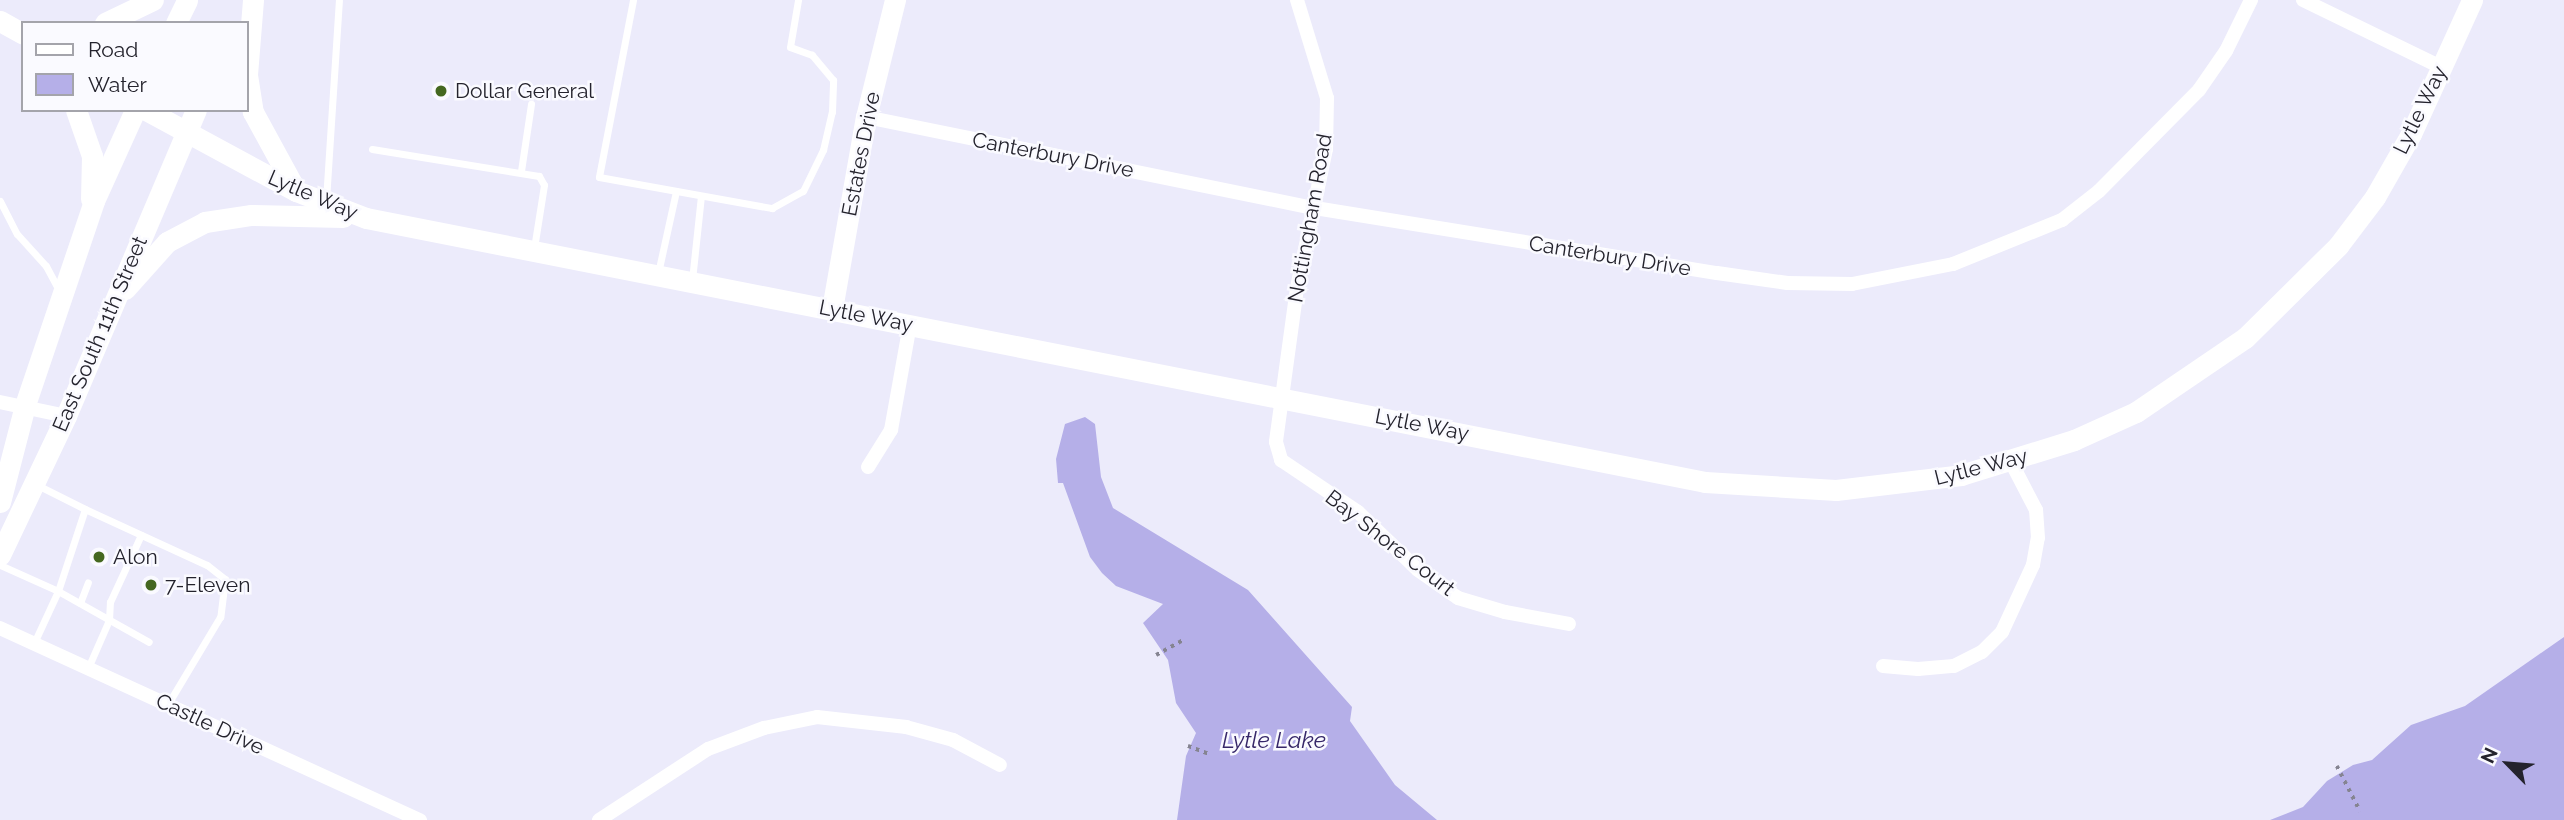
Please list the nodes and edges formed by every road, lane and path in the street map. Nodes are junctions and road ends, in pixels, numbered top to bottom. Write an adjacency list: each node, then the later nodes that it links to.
1 (153, 0): 13 (street)
2 (187, 0): 14 (street)
3 (244, 0): 15 (street)
4 (253, 0): 16 (street)
5 (339, 0): 32 (lane)
6 (633, 0): 29 (lane)
7 (799, 0): 30 (lane)
8 (895, 0): 24 (street, Estates Drive)
9 (1297, 0): 33 (street, Nottingham Road)
10 (2251, 0): 33 (street, Canterbury Drive)
11 (2303, 0): 17 (street)
12 (2472, 0): 17 (street, Lytle Way)
13 (109, 21)
14 (177, 21)
15 (235, 21)
16 (248, 62)
17 (2441, 67): 47 (street, Lytle Way)
18 (248, 81): 28 (street)
19 (531, 104): 27 (lane)
20 (77, 112): 34 (street)
21 (134, 112): 34 (street, East South 11th Street)
22 (150, 112): 25 (street, Lytle Way)
23 (194, 112): 25 (street, East South 11th Street)
24 (866, 117): 33 (street, Canterbury Drive); 41 (street, Estates Drive)
25 (186, 132): 28 (street, Lytle Way); 40 (street, East South 11th Street)
26 (372, 149): 27 (lane)
27 (521, 171): 36 (lane)
28 (296, 191): 32 (street, Lytle Way)
29 (676, 191): 30 (lane); 37 (lane)
30 (701, 196): 38 (lane)
31 (0, 201): 39 (lane)
32 (326, 204): 35 (street, Lytle Way)
33 (1315, 208): 43 (street, Nottingham Road)
34 (90, 214): 39 (street, East South 11th Street)
35 (366, 218): 36 (street, Lytle Way); 40 (street)
36 (534, 252): 37 (street, Lytle Way)
37 (658, 273): 38 (street, Lytle Way)
38 (692, 281): 41 (street, Lytle Way)
39 (62, 296): 45 (street, East South 11th Street)
40 (112, 305): 46 (street, East South 11th Street)
41 (832, 309): 42 (street, Lytle Way)
42 (910, 324): 43 (street, Lytle Way); 48 (street)
43 (1282, 397): 47 (street, Lytle Way); 61 (street, Bay Shore Court)
44 (0, 402): 45 (street)
45 (24, 405): 46 (street); 50 (street, East South 11th Street)
46 (66, 416): 49 (street, East South 11th Street)
47 (2011, 462): 67 (street)
48 (868, 467)
49 (34, 483): 51 (lane); 55 (street, East South 11th Street)
50 (0, 502)
51 (85, 509): 52 (lane); 58 (lane)
52 (113, 522): 53 (lane); 54 (lane)
53 (108, 533)
54 (141, 535): 60 (lane); 69 (lane)
55 (0, 555)
56 (0, 565): 58 (lane)
57 (88, 582): 59 (lane)
58 (58, 591): 59 (lane); 65 (lane)
59 (80, 603): 60 (lane)
60 (109, 620): 64 (lane); 68 (lane)
61 (1569, 624)
62 (0, 628): 65 (street, Castle Drive)
63 (1185, 639): 66 (path)
64 (149, 642)
65 (34, 643): 68 (street, Castle Drive)
66 (1156, 656)
67 (1883, 666)
68 (88, 668): 69 (street, Castle Drive)
69 (168, 705): 75 (street, Castle Drive)
70 (1188, 746): 71 (path)
71 (1211, 755)
72 (1000, 765): 76 (street)
73 (2337, 766): 74 (path)
74 (2360, 811)
75 (420, 820)
76 (599, 820)

